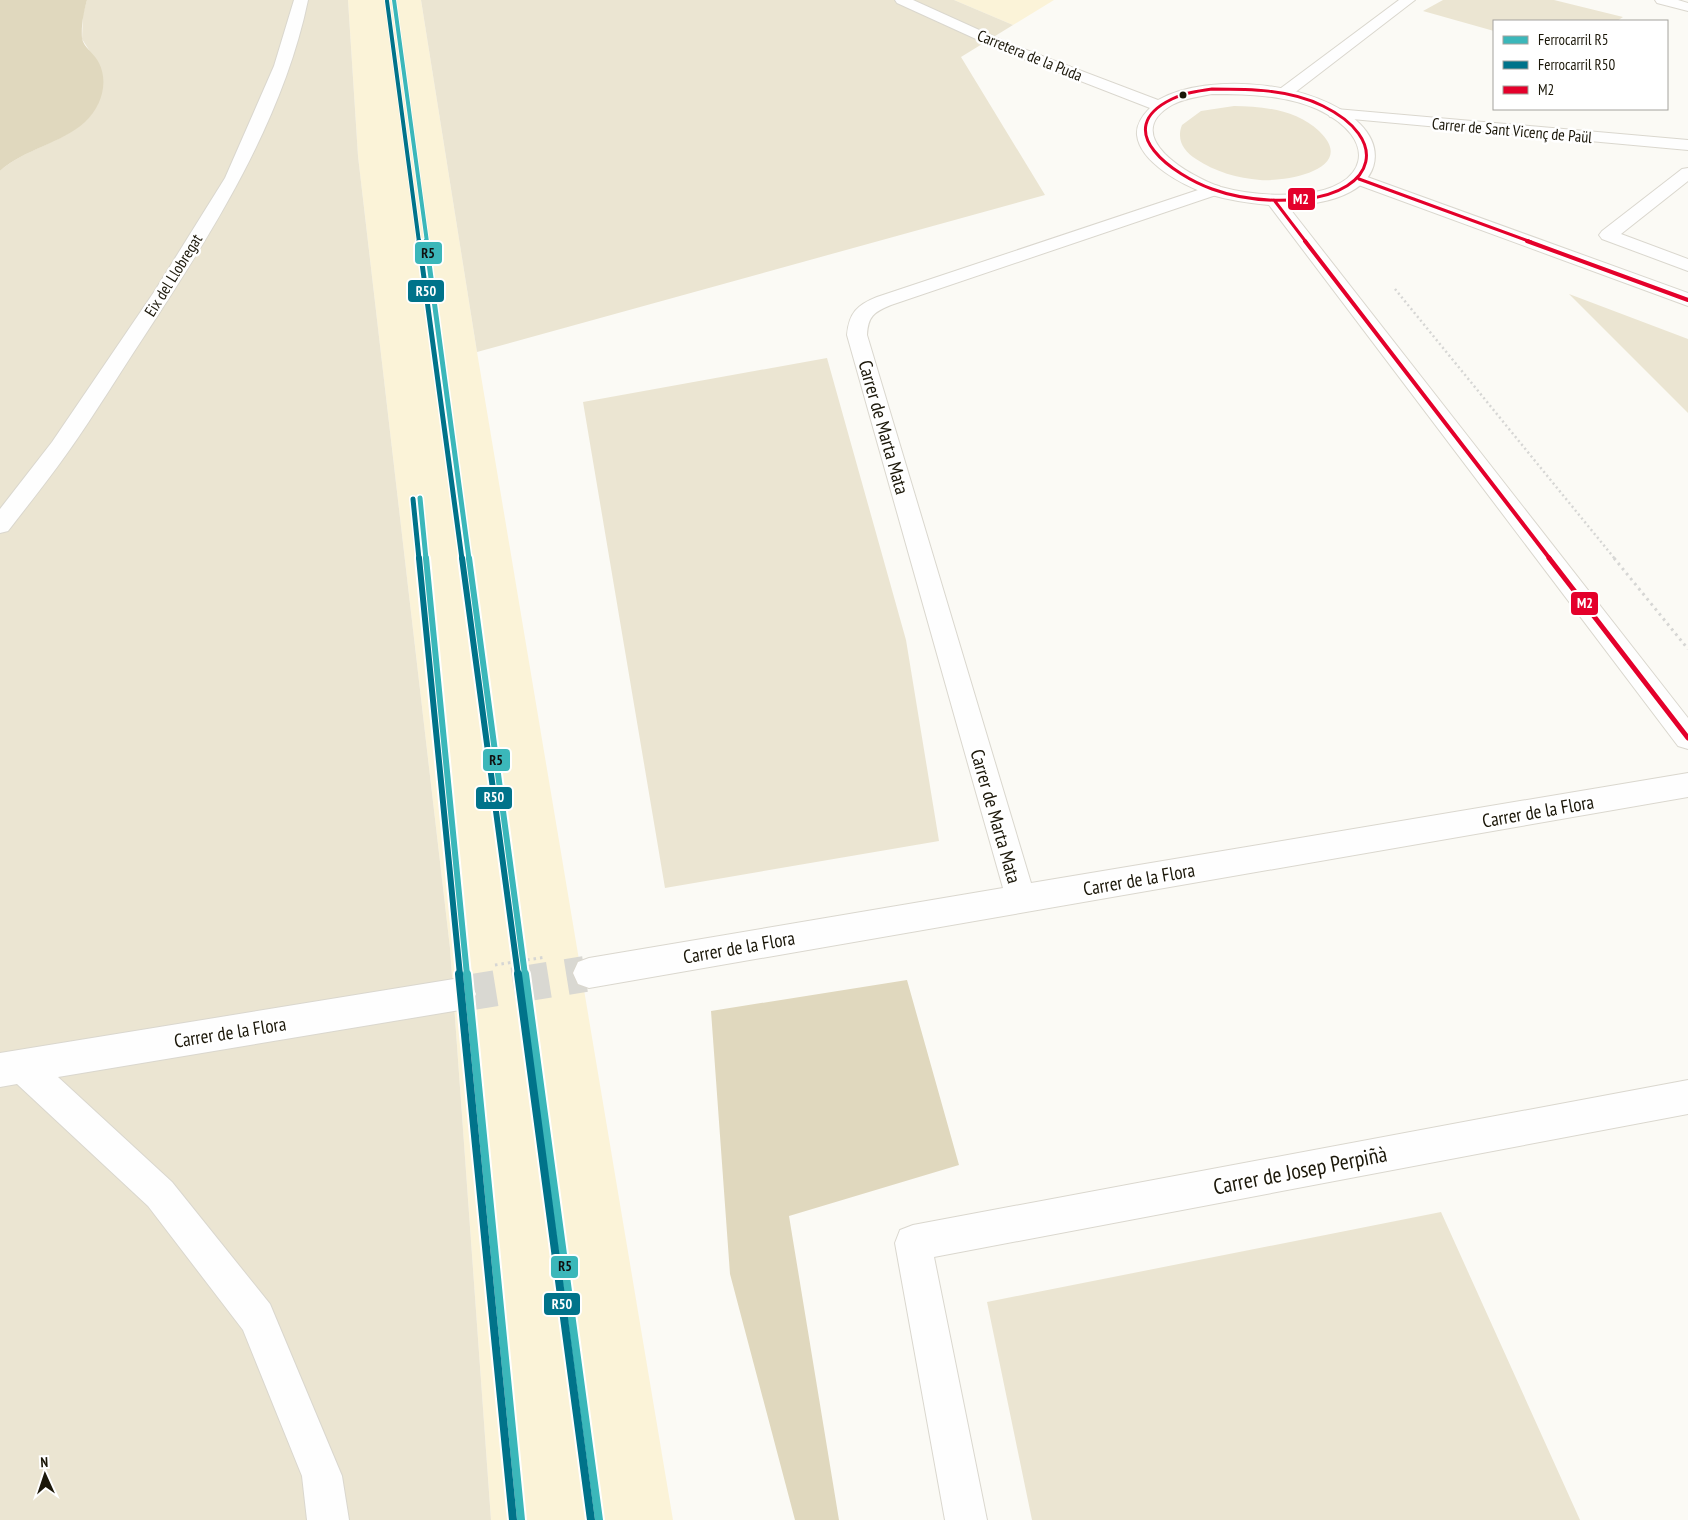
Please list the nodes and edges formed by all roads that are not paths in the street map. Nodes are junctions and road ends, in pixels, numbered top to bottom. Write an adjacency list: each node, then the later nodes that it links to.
1 (301, 0): 16 (street, Eix del Llobregat)
2 (902, 0): 7 (street, Carretera de la Puda)
3 (1408, 0): 6 (street)
4 (1662, 0): 5 (street)
5 (1688, 7)
6 (1283, 94): 7 (street); 8 (street)
7 (1160, 106): 12 (street)
8 (1336, 114): 9 (street, Carrer de Sant Vicenç de Paül); 11 (street)
9 (1688, 145)
10 (1688, 172): 14 (street)
11 (1359, 179): 13 (street); 15 (street)
12 (1213, 190): 13 (street); 19 (street, Carrer de Marta Mata)
13 (1274, 200): 17 (street)
14 (1688, 265)
15 (1688, 300)
16 (0, 525)
17 (1688, 738)
18 (1688, 785): 19 (street, Carrer de la Flora)
19 (1021, 900): 20 (street, Carrer de la Flora)
20 (589, 973)
21 (460, 994): 22 (street, Carrer de la Flora)
22 (11, 1068): 24 (street)
23 (1688, 1097): 25 (street, Carrer de Josep Perpiñà)
24 (328, 1520)
25 (966, 1520)

